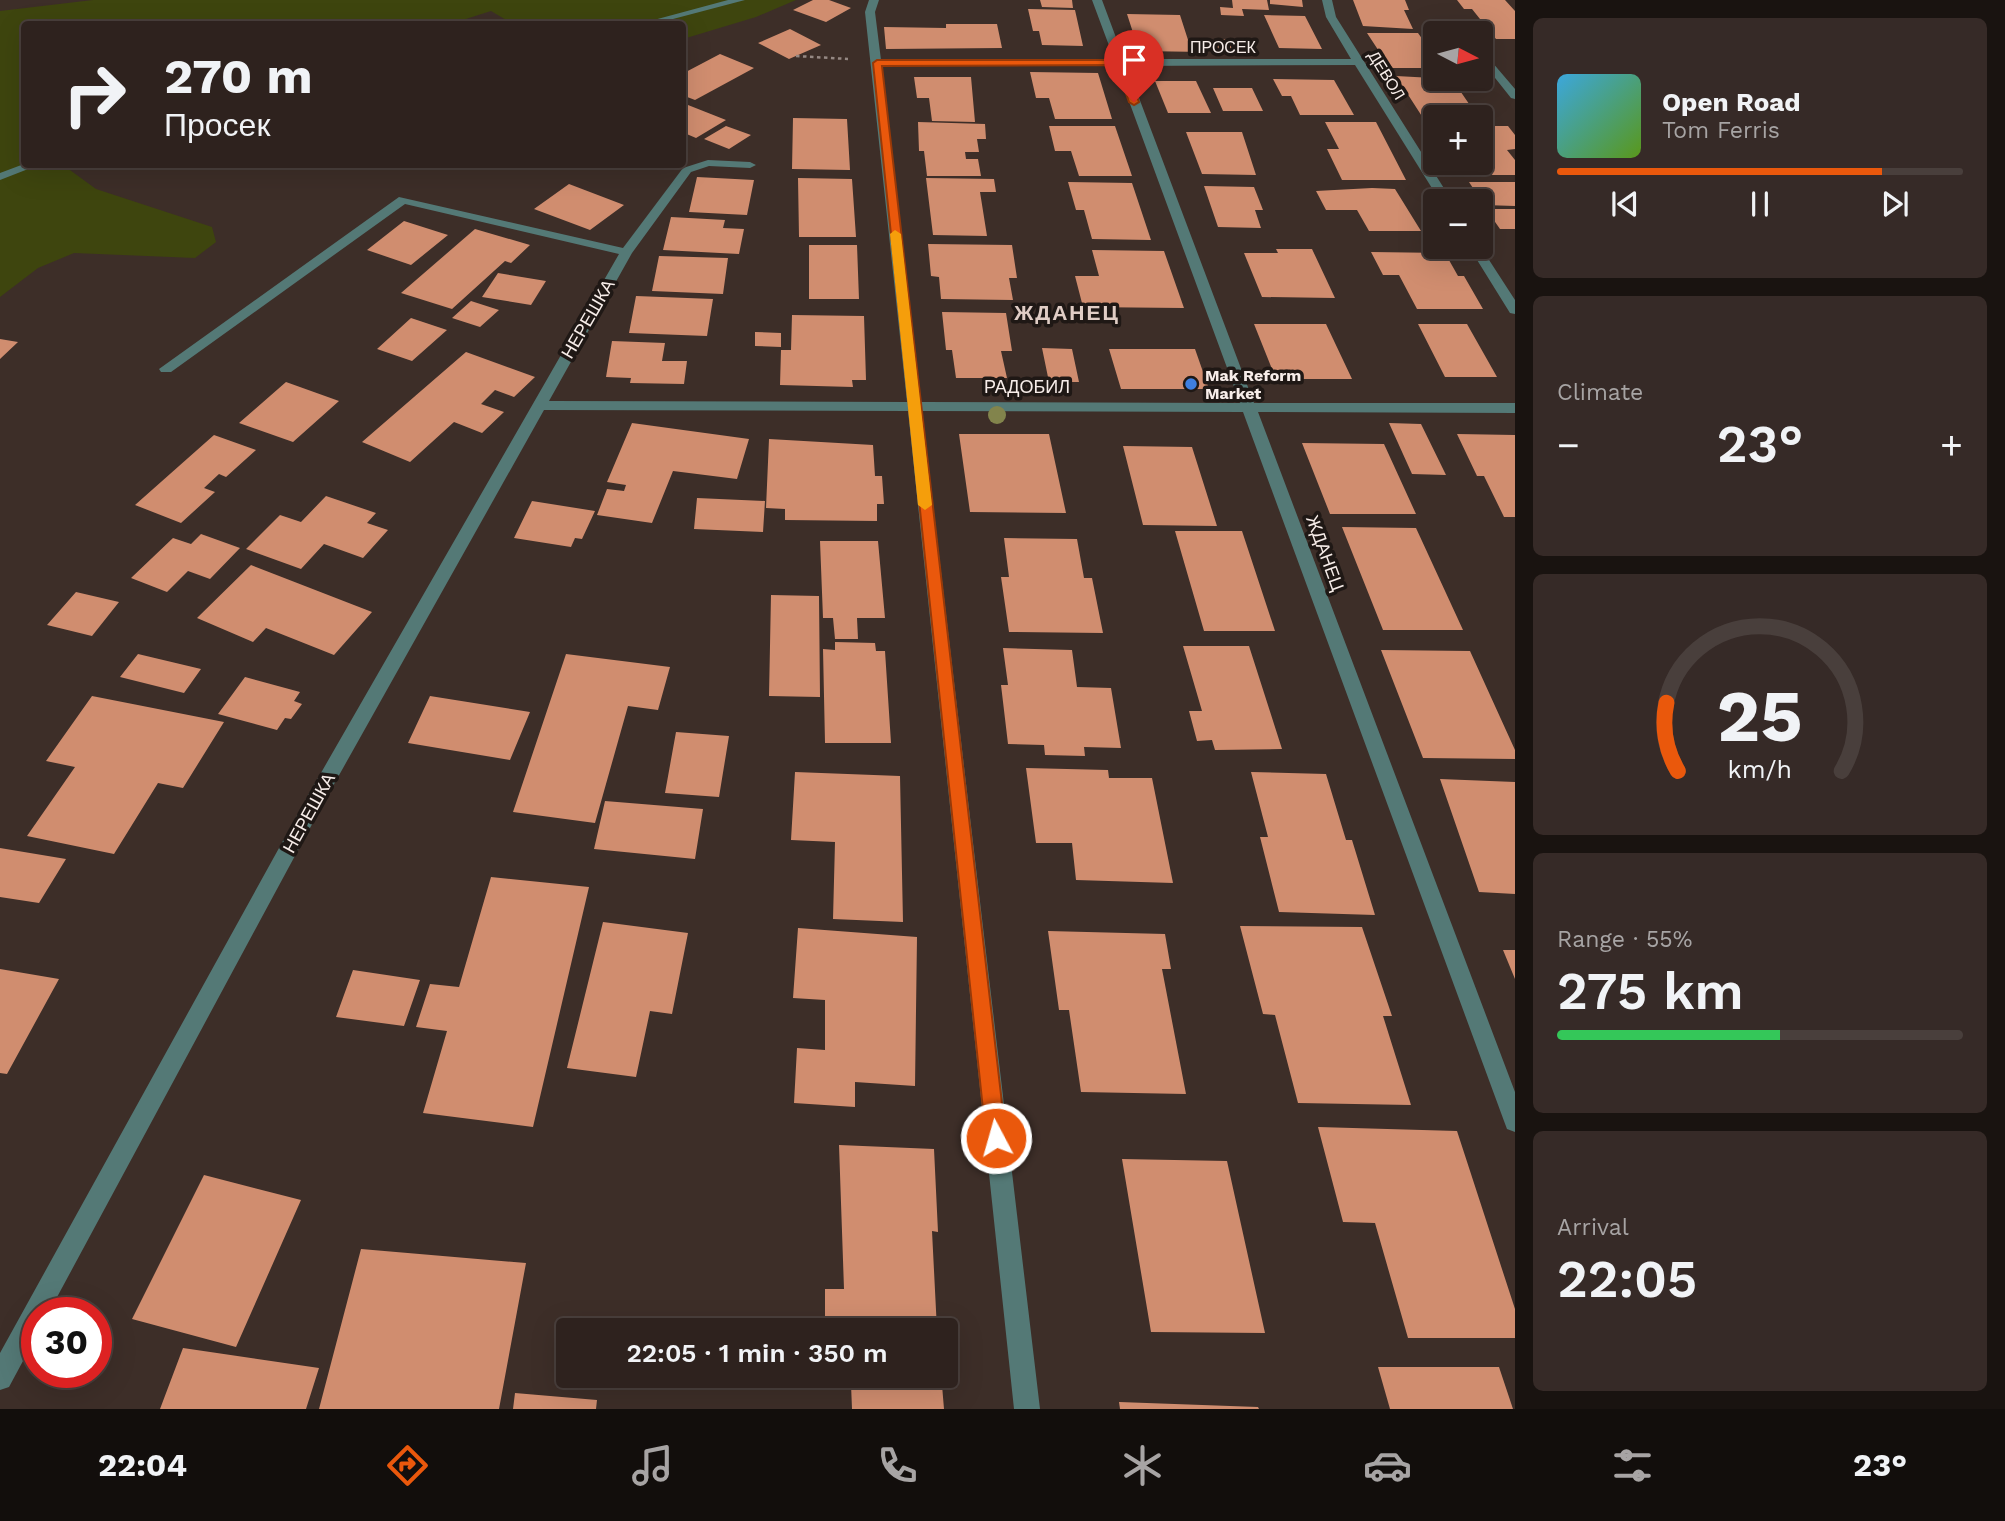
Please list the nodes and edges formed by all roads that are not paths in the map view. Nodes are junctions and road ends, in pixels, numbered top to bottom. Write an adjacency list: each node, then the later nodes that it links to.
1 (740, 0): 5 (street)
2 (874, 0): 6 (street)
3 (1097, 0): 8 (street, ЖДАНЕЦ)
4 (1326, 0): 7 (street, ДЕВОЛ)
5 (656, 21)
6 (877, 62): 8 (street, ПРОСЕК); 20 (street)
7 (1359, 62): 8 (street, ПРОСЕК); 14 (street, ДЕВОЛ)
8 (1119, 63): 21 (street, ЖДАНЕЦ)
9 (1493, 68): 10 (street)
10 (1515, 96)
11 (750, 165): 15 (street, НЕРЕШКА)
12 (25, 168): 13 (street)
13 (0, 177)
14 (1438, 189)
15 (626, 252): 18 (street); 19 (street, НЕРЕШКА)
16 (1483, 259): 17 (street)
17 (1515, 310)
18 (166, 369)
19 (539, 405): 20 (street, РАДОБИЛ); 24 (street, НЕРЕШКА)
20 (914, 406): 21 (street, РАДОБИЛ); 25 (street)
21 (1250, 407): 22 (street, РАДОБИЛ); 23 (street, ЖДАНЕЦ)
22 (1515, 408)
23 (1515, 1121)
24 (0, 1378)
25 (1027, 1409)

